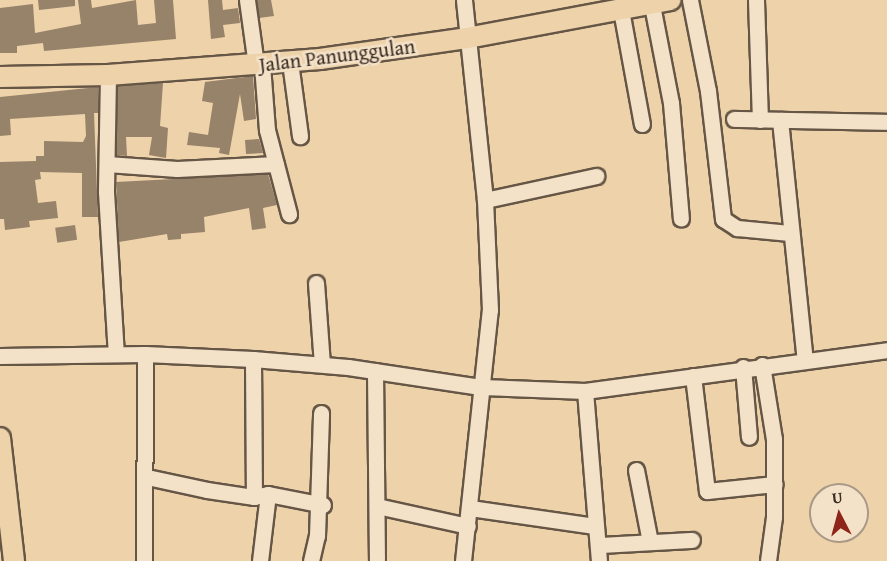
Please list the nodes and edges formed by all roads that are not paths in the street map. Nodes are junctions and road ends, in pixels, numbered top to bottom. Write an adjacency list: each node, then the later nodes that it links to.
1 (248, 0): 9 (street)
2 (464, 0): 7 (street)
3 (690, 0): 24 (street)
4 (756, 0): 13 (street)
5 (657, 1): 6 (main road, Jalan Panunggulan); 23 (street)
6 (621, 10): 7 (main road, Jalan Panunggulan); 16 (street)
7 (467, 38): 8 (main road, Jalan Panunggulan); 21 (street)
8 (290, 62): 9 (main road, Jalan Panunggulan); 17 (street)
9 (259, 65): 10 (main road, Jalan Panunggulan); 19 (street)
10 (108, 75): 11 (main road, Jalan Panunggulan); 18 (street)
11 (0, 77)
12 (734, 119): 13 (street)
13 (760, 120): 14 (street)
14 (780, 120): 15 (street); 24 (street)
15 (887, 122)
16 (642, 124)
17 (300, 136)
18 (107, 164): 19 (street); 27 (street)
19 (276, 164): 22 (street)
20 (596, 176): 21 (street)
21 (485, 200): 37 (street)
22 (289, 214)
23 (681, 219)
24 (790, 233): 31 (street)
25 (316, 283): 32 (street)
26 (887, 351): 31 (street)
27 (116, 354): 28 (street); 29 (street)
28 (145, 354): 30 (street); 43 (street)
29 (0, 356)
30 (253, 359): 32 (street); 45 (street)
31 (805, 360): 33 (street)
32 (322, 364): 35 (street)
33 (762, 365): 34 (street); 44 (street)
34 (743, 367): 36 (street); 40 (street)
35 (375, 371): 37 (street); 47 (street)
36 (693, 376): 38 (street); 44 (street)
37 (482, 387): 38 (street); 48 (street)
38 (585, 391): 50 (street)
39 (321, 413): 46 (street)
40 (749, 437)
41 (0, 438): 54 (main road)
42 (636, 470): 52 (street)
43 (147, 477): 45 (street); 55 (street)
44 (775, 484): 61 (street)
45 (261, 496): 46 (street); 56 (street)
46 (320, 505): 57 (street)
47 (376, 506): 49 (street); 58 (street)
48 (470, 508): 49 (street); 50 (street)
49 (468, 526): 59 (street)
50 (595, 526): 53 (street)
51 (692, 540): 52 (street)
52 (650, 542): 53 (street)
53 (599, 545): 60 (street)
54 (14, 561)
55 (144, 561)
56 (260, 561)
57 (311, 561)
58 (377, 561)
59 (463, 561)
60 (599, 561)
61 (768, 561)

